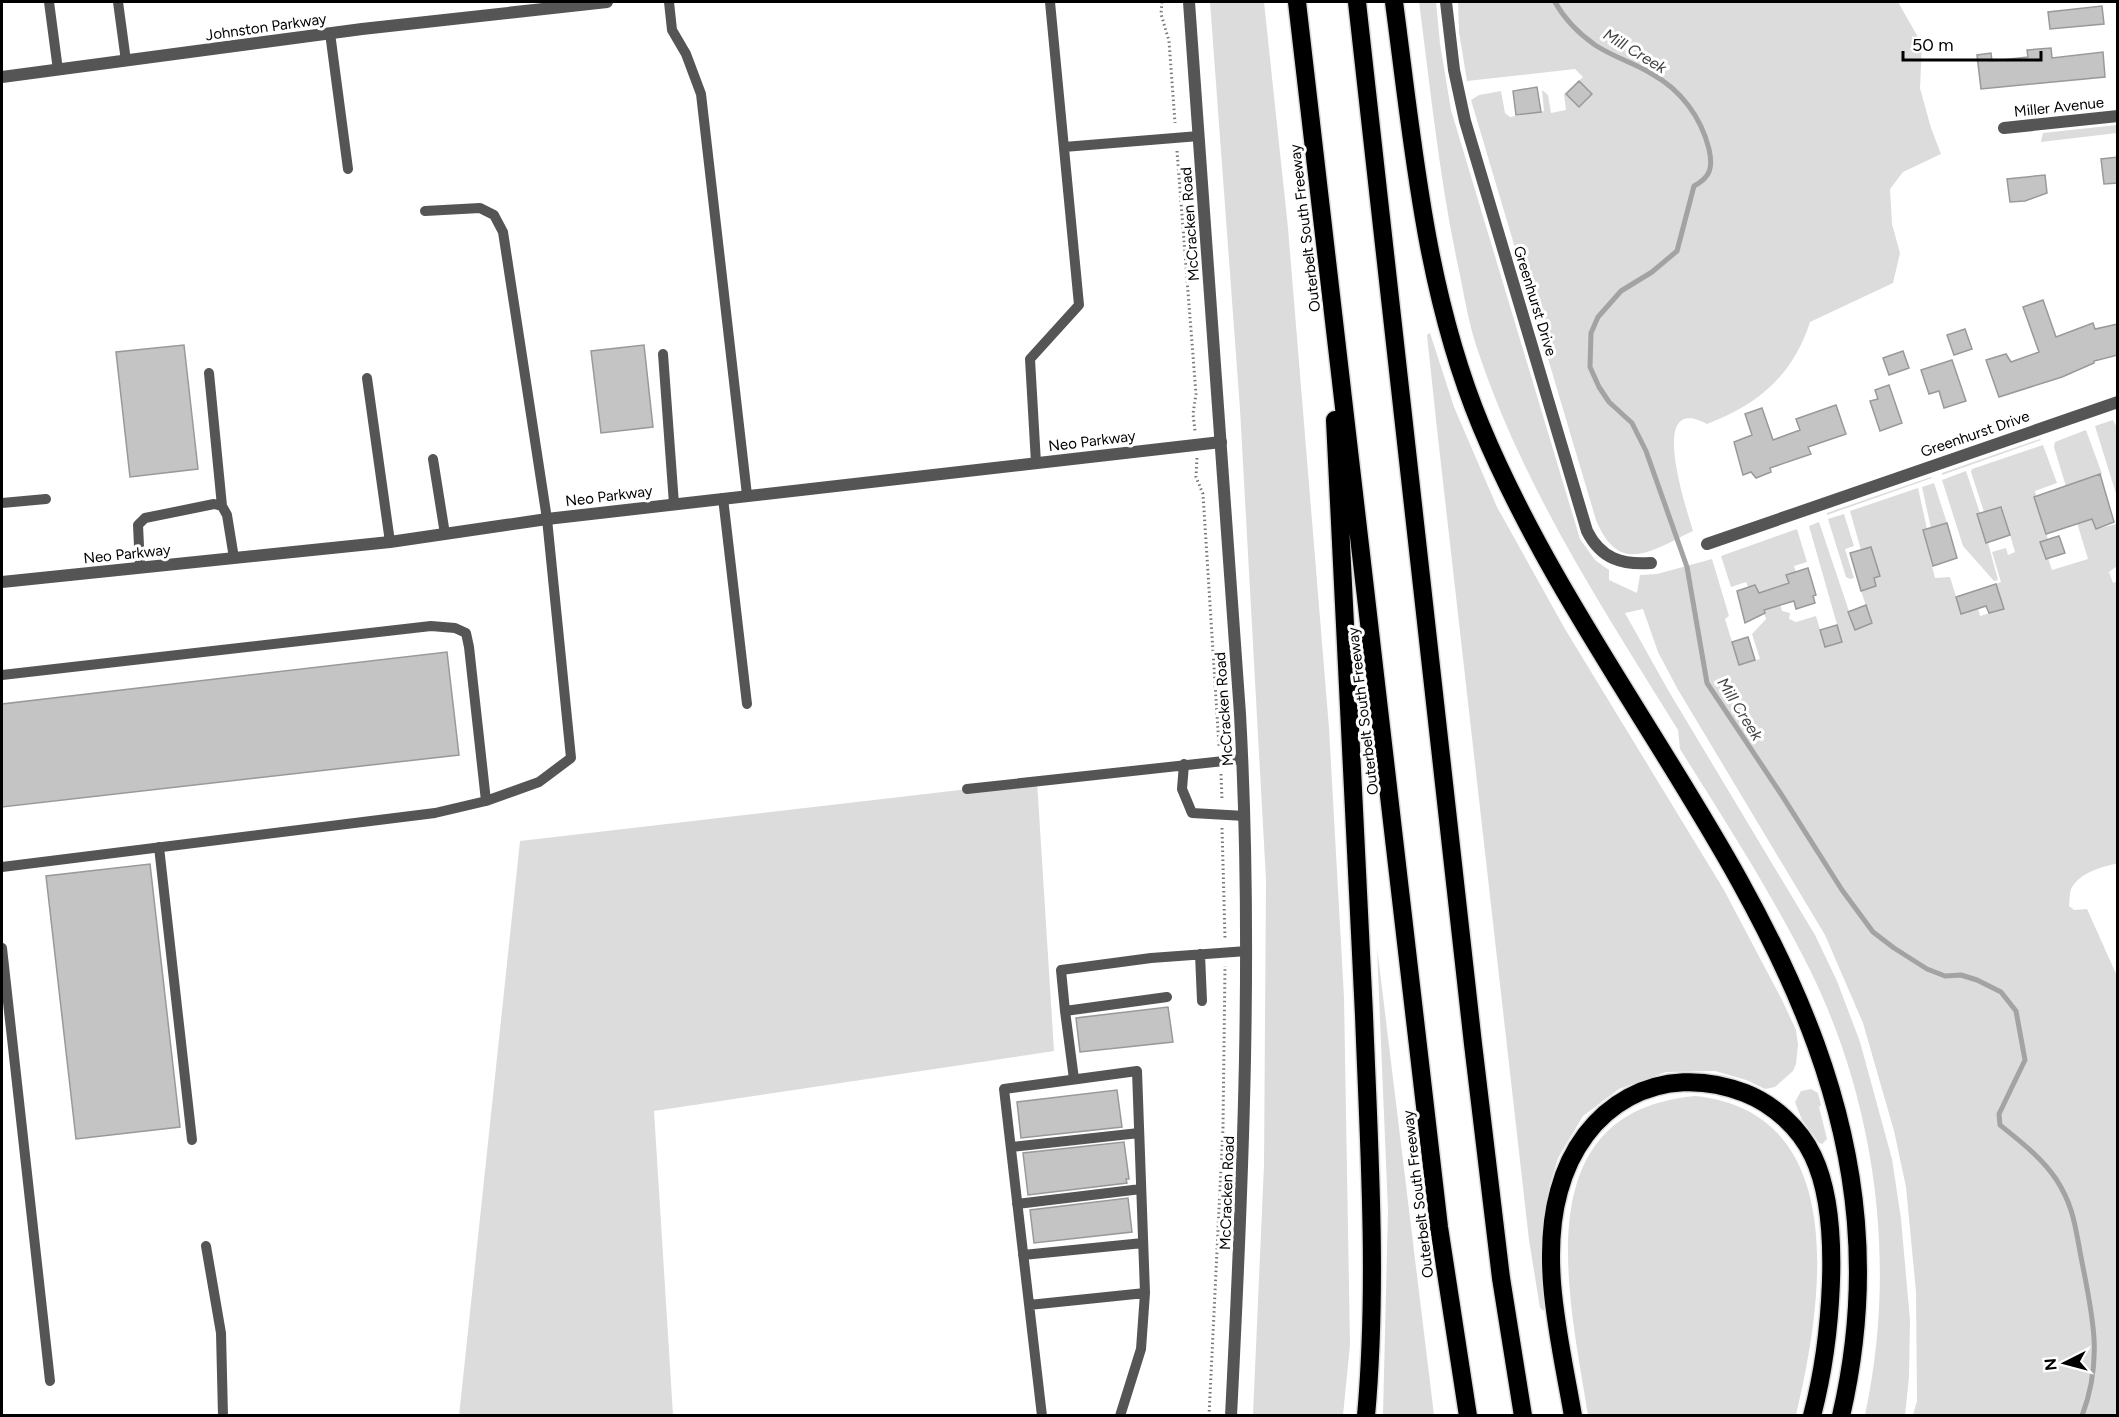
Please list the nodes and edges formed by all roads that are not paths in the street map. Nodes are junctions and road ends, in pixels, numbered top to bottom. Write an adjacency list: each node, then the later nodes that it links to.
1 (49, 2): 14 (lane)
2 (118, 2): 13 (lane)
3 (607, 2): 11 (street, Johnston Parkway)
4 (669, 2): 30 (lane)
5 (1050, 2): 19 (lane)
6 (1189, 2): 18 (street, McCracken Road)
7 (1297, 2): 22 (highway, Outerbelt South Freeway)
8 (1357, 2): 77 (highway)
9 (1394, 2): 80 (highway)
10 (1446, 2): 41 (street, Greenhurst Drive)
11 (540, 5): 12 (street, Johnston Parkway)
12 (330, 33): 13 (street, Johnston Parkway); 20 (lane)
13 (126, 61): 14 (street, Johnston Parkway)
14 (58, 70): 15 (street, Johnston Parkway)
15 (2, 77)
16 (2118, 116): 17 (street, Miller Avenue)
17 (2004, 128)
18 (1198, 136): 19 (lane); 27 (street, McCracken Road)
19 (1064, 147): 29 (lane)
20 (348, 168)
21 (425, 211): 36 (lane)
22 (1326, 259): 75 (highway); 76 (highway, Outerbelt South Freeway)
23 (663, 354): 34 (lane)
24 (208, 372): 35 (lane)
25 (367, 378): 38 (lane)
26 (2118, 402): 39 (street, Greenhurst Drive)
27 (1221, 442): 29 (street, Neo Parkway); 46 (street, McCracken Road)
28 (433, 459): 37 (lane)
29 (1036, 463): 30 (street, Neo Parkway)
30 (747, 495): 31 (street, Neo Parkway)
31 (723, 498): 34 (street, Neo Parkway); 45 (lane)
32 (46, 499): 33 (lane)
33 (2, 503)
34 (674, 504): 36 (street, Neo Parkway)
35 (222, 506): 40 (lane); 42 (lane)
36 (547, 519): 37 (street, Neo Parkway); 49 (lane)
37 (445, 534): 38 (street, Neo Parkway)
38 (390, 542): 40 (street, Neo Parkway)
39 (1707, 544)
40 (234, 558): 42 (street, Neo Parkway)
41 (1651, 562)
42 (140, 567): 43 (street, Neo Parkway)
43 (2, 582)
44 (2, 675): 49 (lane)
45 (747, 704)
46 (1242, 759): 47 (lane); 50 (street, McCracken Road)
47 (1184, 764): 48 (lane); 50 (lane)
48 (967, 789)
49 (486, 801): 51 (lane)
50 (1245, 816): 54 (street, McCracken Road)
51 (159, 847): 52 (lane); 61 (lane)
52 (2, 867)
53 (2, 948): 70 (lane)
54 (1247, 951): 55 (lane); 74 (street, McCracken Road)
55 (1200, 954): 57 (lane); 58 (lane)
56 (1167, 997): 58 (lane)
57 (1202, 1000)
58 (1065, 1011): 59 (lane)
59 (1074, 1079): 60 (lane); 62 (lane)
60 (1139, 1133): 62 (lane); 63 (lane)
61 (192, 1140)
62 (1011, 1147): 64 (lane)
63 (1141, 1189): 64 (lane); 65 (lane)
64 (1017, 1204): 67 (lane)
65 (1143, 1243): 67 (lane); 68 (lane)
66 (206, 1246): 71 (lane)
67 (1023, 1255): 69 (lane)
68 (1145, 1293): 69 (lane); 73 (lane)
69 (1029, 1305): 72 (lane)
70 (50, 1380)
71 (223, 1416)
72 (1042, 1416)
73 (1120, 1416)
74 (1231, 1416)
75 (1366, 1416)
76 (1468, 1416)
77 (1523, 1416)
78 (1573, 1416): 79 (highway)
79 (1812, 1416)
80 (1841, 1416)

